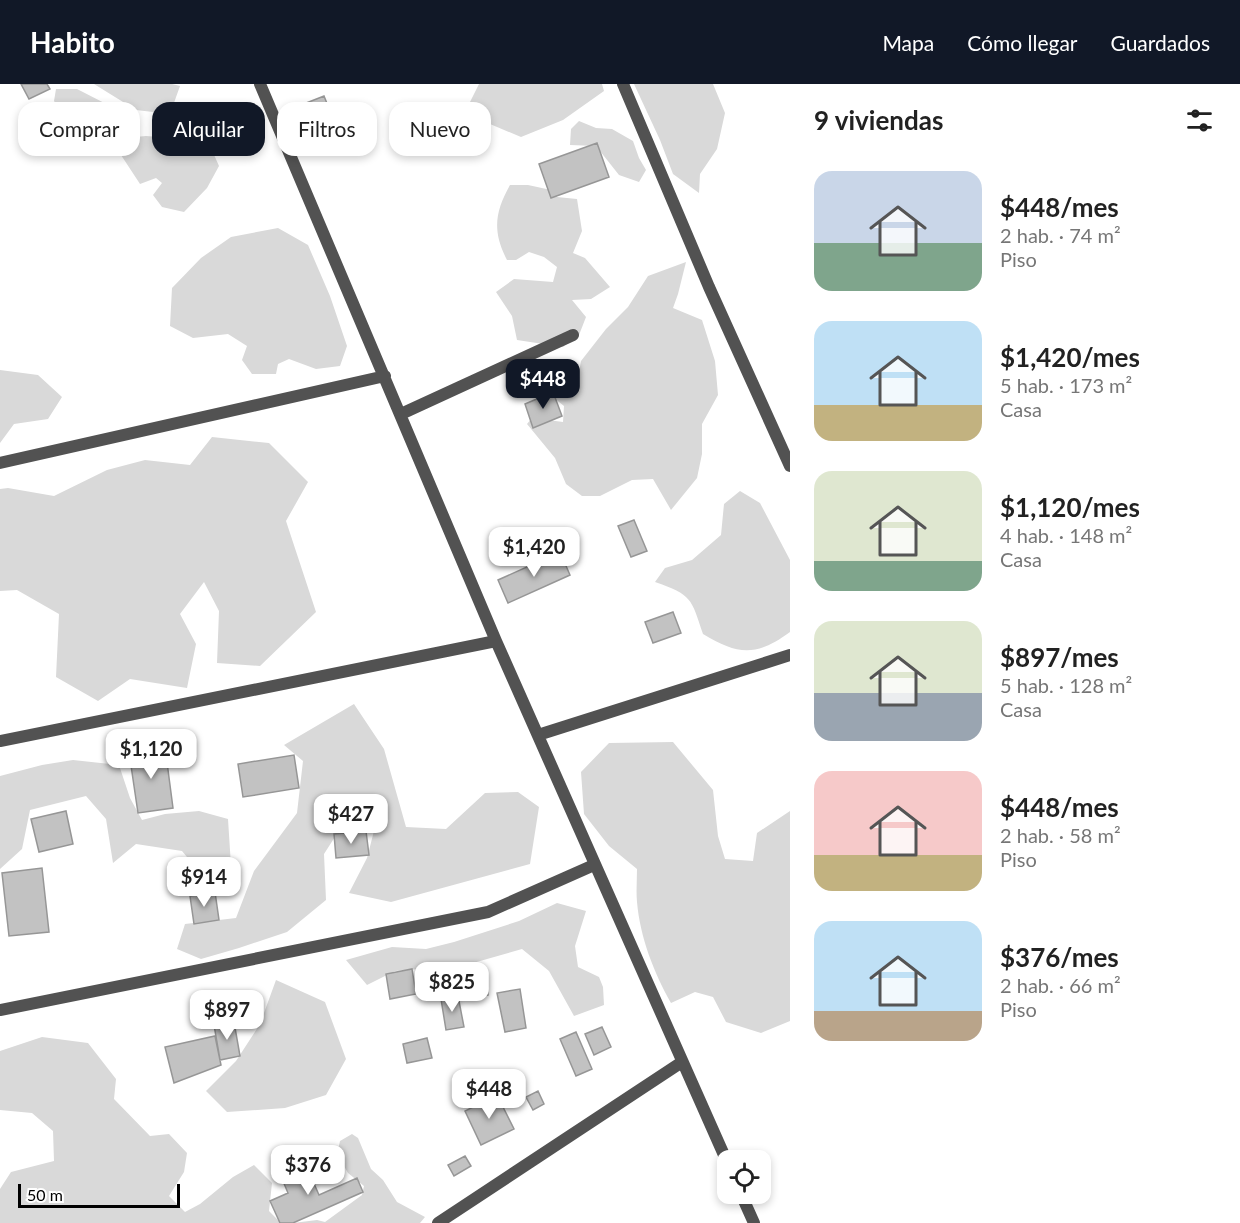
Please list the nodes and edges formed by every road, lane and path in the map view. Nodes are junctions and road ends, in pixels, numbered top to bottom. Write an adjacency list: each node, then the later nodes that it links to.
1 (262, 84): 4 (street)
2 (623, 84): 7 (street)
3 (573, 335): 5 (street)
4 (385, 376): 5 (street); 6 (street)
5 (401, 414): 8 (street)
6 (0, 463)
7 (790, 466)
8 (496, 641): 10 (street); 11 (street)
9 (790, 655): 10 (street)
10 (538, 735): 12 (street)
11 (0, 741)
12 (594, 865): 13 (street); 14 (street)
13 (0, 1010)
14 (682, 1062): 15 (street); 17 (street)
15 (722, 1150)
16 (745, 1204): 18 (street)
17 (438, 1223)
18 (754, 1223)

